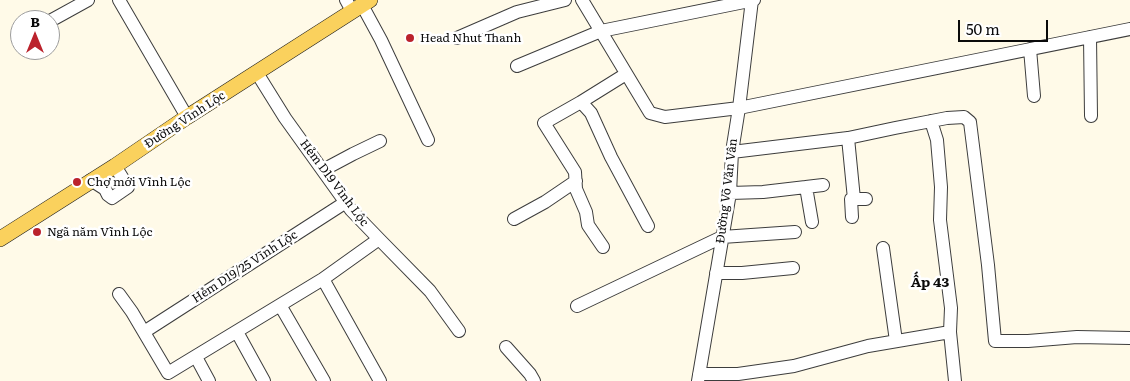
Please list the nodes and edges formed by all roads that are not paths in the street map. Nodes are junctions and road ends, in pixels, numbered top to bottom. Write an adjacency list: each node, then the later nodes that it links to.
1 (88, 0): 7 (street)
2 (119, 0): 20 (street)
3 (565, 0): 11 (street)
4 (582, 0): 9 (street)
5 (752, 0): 9 (street); 18 (street, Đường Võ Văn Vân)
6 (358, 4): 14 (main road, Đường Vĩnh Lộc); 24 (street)
7 (60, 15)
8 (1130, 29): 10 (street)
9 (600, 31): 13 (street); 15 (street)
10 (1090, 37): 12 (street); 19 (street)
11 (456, 38)
12 (1030, 49): 16 (street); 18 (street)
13 (517, 66)
14 (257, 73): 20 (main road, Đường Vĩnh Lộc); 27 (street, Hẻm D19 Vĩnh Lộc)
15 (626, 74): 17 (street); 18 (street)
16 (1034, 96)
17 (581, 102): 29 (street); 37 (street)
18 (739, 108): 25 (street, Đường Võ Văn Vân)
19 (1092, 116)
20 (187, 117): 26 (main road, Đường Vĩnh Lộc)
21 (931, 121): 22 (street); 53 (street); 54 (street)
22 (848, 138): 25 (street); 34 (street)
23 (380, 140): 27 (street)
24 (428, 140)
25 (732, 152): 32 (street, Đường Võ Văn Vân)
26 (115, 166): 28 (main road, Đường Vĩnh Lộc); 28 (street)
27 (323, 170): 33 (street, Hẻm D19 Vĩnh Lộc)
28 (91, 180): 40 (main road, Đường Vĩnh Lộc)
29 (576, 181): 35 (street); 42 (street)
30 (823, 185): 31 (street)
31 (806, 187): 32 (street); 36 (street)
32 (730, 193): 39 (street, Đường Võ Văn Vân)
33 (346, 202): 41 (street, Hẻm D19 Vĩnh Lộc); 51 (street, Hẻm D19/25 Vĩnh Lộc)
34 (852, 217)
35 (514, 219)
36 (812, 222)
37 (648, 226)
38 (795, 232): 39 (street)
39 (722, 237): 45 (street, Đường Võ Văn Vân); 49 (street)
40 (0, 239)
41 (378, 239): 46 (street); 50 (street, Hẻm D19 Vĩnh Lộc)
42 (603, 247)
43 (883, 248): 55 (street)
44 (793, 268): 45 (street)
45 (716, 273): 58 (street, Đường Võ Văn Vân)
46 (323, 279): 48 (street); 62 (street)
47 (120, 294): 51 (street)
48 (280, 305): 52 (street); 61 (street)
49 (577, 306)
50 (459, 331)
51 (144, 332): 57 (street)
52 (237, 332): 57 (street); 60 (street)
53 (950, 332): 55 (street); 64 (street)
54 (1130, 338)
55 (896, 341): 58 (street)
56 (506, 347): 63 (street)
57 (196, 357): 59 (street)
58 (698, 378)
59 (209, 381)
60 (264, 381)
61 (324, 381)
62 (380, 381)
63 (534, 381)
64 (955, 381)

